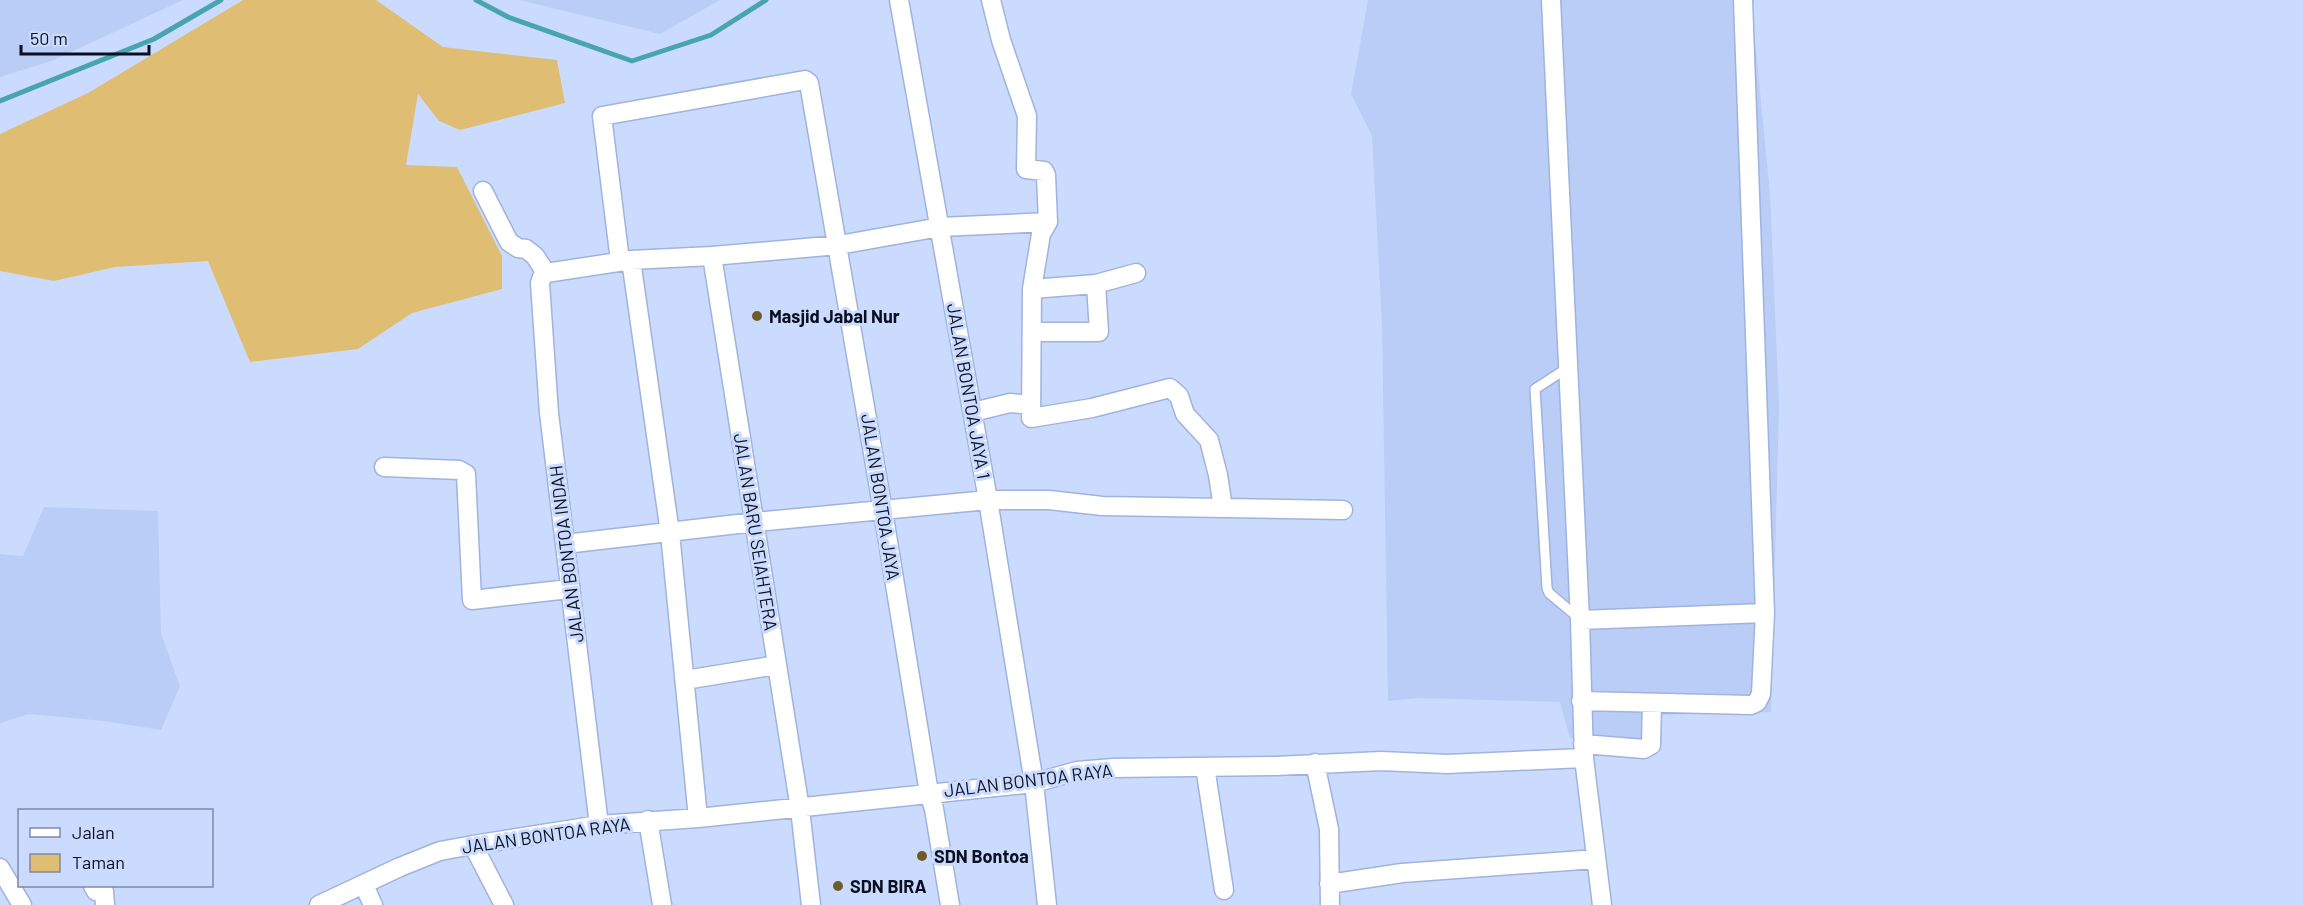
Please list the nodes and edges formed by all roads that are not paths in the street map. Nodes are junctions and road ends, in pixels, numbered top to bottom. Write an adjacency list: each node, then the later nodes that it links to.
1 (899, 0): 7 (street, JALAN BONTOA JAYA 1)
2 (991, 0): 6 (street)
3 (1551, 0): 16 (street)
4 (1743, 0): 28 (street)
5 (483, 191): 12 (street)
6 (1048, 222): 7 (street); 14 (street)
7 (940, 227): 8 (street); 18 (street, JALAN BONTOA JAYA 1)
8 (839, 245): 9 (street); 10 (street, JALAN BONTOA JAYA); 23 (street, JALAN BONTOA JAYA)
9 (712, 256): 10 (street); 24 (street, JALAN BARU SEIAHTERA)
10 (625, 261): 12 (street); 25 (street)
11 (1136, 273): 13 (street)
12 (543, 278): 26 (street, JALAN BONTOA INDAH)
13 (1096, 284): 14 (street); 15 (street)
14 (1032, 290): 15 (street)
15 (1032, 332): 17 (street)
16 (1569, 368): 29 (street); 29 (lane)
17 (1031, 405): 18 (street); 21 (street)
18 (973, 412): 20 (street, JALAN BONTOA JAYA 1)
19 (384, 467): 27 (street)
20 (988, 500): 21 (street); 23 (street); 37 (street, JALAN BONTOA JAYA 1)
21 (1223, 508): 22 (street)
22 (1343, 510)
23 (883, 511): 24 (street); 38 (street, JALAN BONTOA JAYA)
24 (755, 522): 25 (street); 30 (street, JALAN BARU SEIAHTERA)
25 (670, 533): 26 (street); 31 (street)
26 (565, 544): 27 (street, JALAN BONTOA INDAH)
27 (569, 589): 42 (street, JALAN BONTOA INDAH)
28 (1765, 613): 29 (street); 33 (street)
29 (1580, 620): 32 (street)
30 (777, 665): 31 (street); 39 (street, JALAN BARU SEIAHTERA)
31 (685, 680): 40 (street)
32 (1581, 701): 33 (street); 34 (street)
33 (1652, 702): 34 (street, JALAN BONTOA RAYA)
34 (1583, 751): 35 (street, JALAN BONTOA RAYA); 44 (street)
35 (1315, 763): 36 (street, JALAN BONTOA RAYA); 46 (street)
36 (1205, 767): 37 (street, JALAN BONTOA RAYA); 49 (street)
37 (1034, 783): 38 (street, JALAN BONTOA RAYA); 58 (street, JALAN BONTOA JAYA 1)
38 (929, 793): 39 (street, JALAN BONTOA RAYA); 57 (street, JALAN BONTOA JAYA)
39 (800, 809): 40 (street, JALAN BONTOA RAYA); 56 (street, JALAN BARU SEIAHTERA)
40 (698, 819): 41 (street, JALAN BONTOA RAYA)
41 (648, 820): 42 (street, JALAN BONTOA RAYA); 55 (street)
42 (599, 825): 43 (street, JALAN BONTOA RAYA)
43 (473, 845): 47 (street, JALAN BONTOA RAYA); 54 (street)
44 (1596, 859): 46 (street); 60 (street)
45 (0, 868): 50 (street)
46 (1329, 884): 59 (street)
47 (364, 885): 52 (street, JALAN BONTOA RAYA); 53 (street)
48 (94, 887): 51 (street)
49 (1224, 890)
50 (22, 905)
51 (105, 905)
52 (319, 905)
53 (373, 905)
54 (504, 905)
55 (662, 905)
56 (811, 905)
57 (950, 905)
58 (1047, 905)
59 (1330, 905)
60 (1602, 905)

